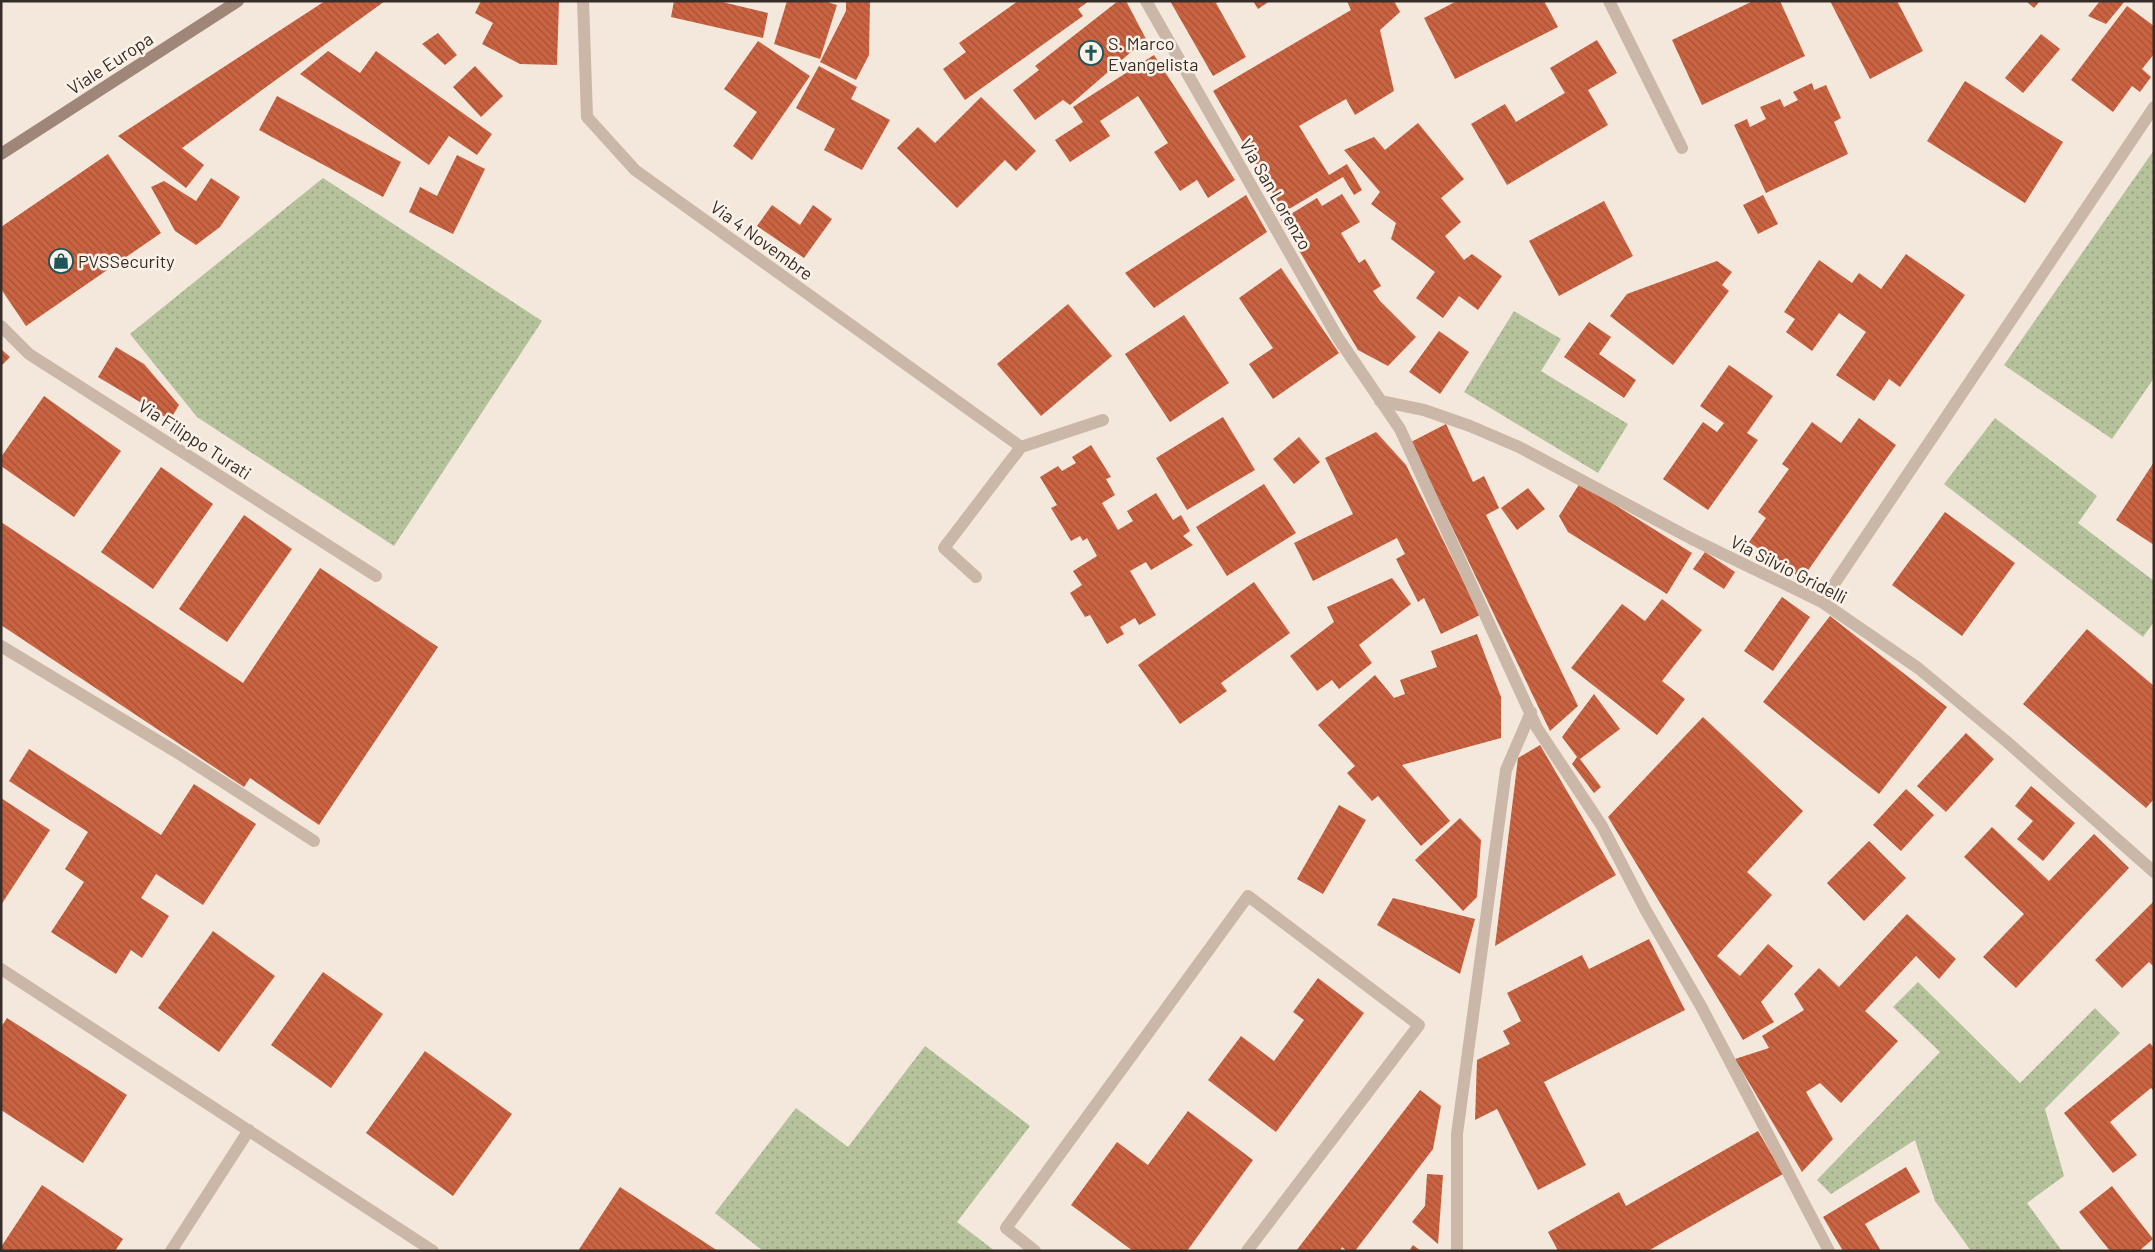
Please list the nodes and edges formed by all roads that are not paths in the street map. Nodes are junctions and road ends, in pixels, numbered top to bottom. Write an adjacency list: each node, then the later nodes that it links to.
1 (238, 1): 7 (main road, Viale Europa)
2 (583, 1): 11 (street, Via 4 Novembre)
3 (1146, 1): 9 (street, Via San Lorenzo)
4 (1609, 1): 6 (street)
5 (2154, 107): 14 (street)
6 (1682, 148)
7 (1, 154)
8 (1, 326): 12 (street, Via Filippo Turati)
9 (1380, 401): 14 (street, Via Silvio Gridelli); 16 (street, Via San Lorenzo)
10 (1103, 420): 11 (street)
11 (1021, 448): 13 (street)
12 (376, 576)
13 (976, 578)
14 (1822, 602): 18 (street, Via Silvio Gridelli)
15 (1, 646): 17 (street)
16 (1531, 712): 25 (street); 26 (street, Via San Lorenzo)
17 (314, 841)
18 (2154, 872)
19 (1, 969): 20 (street)
20 (249, 1130): 21 (street); 22 (street)
21 (171, 1251)
22 (433, 1251)
23 (1034, 1251): 24 (street)
24 (1247, 1251)
25 (1457, 1251)
26 (1829, 1251)

